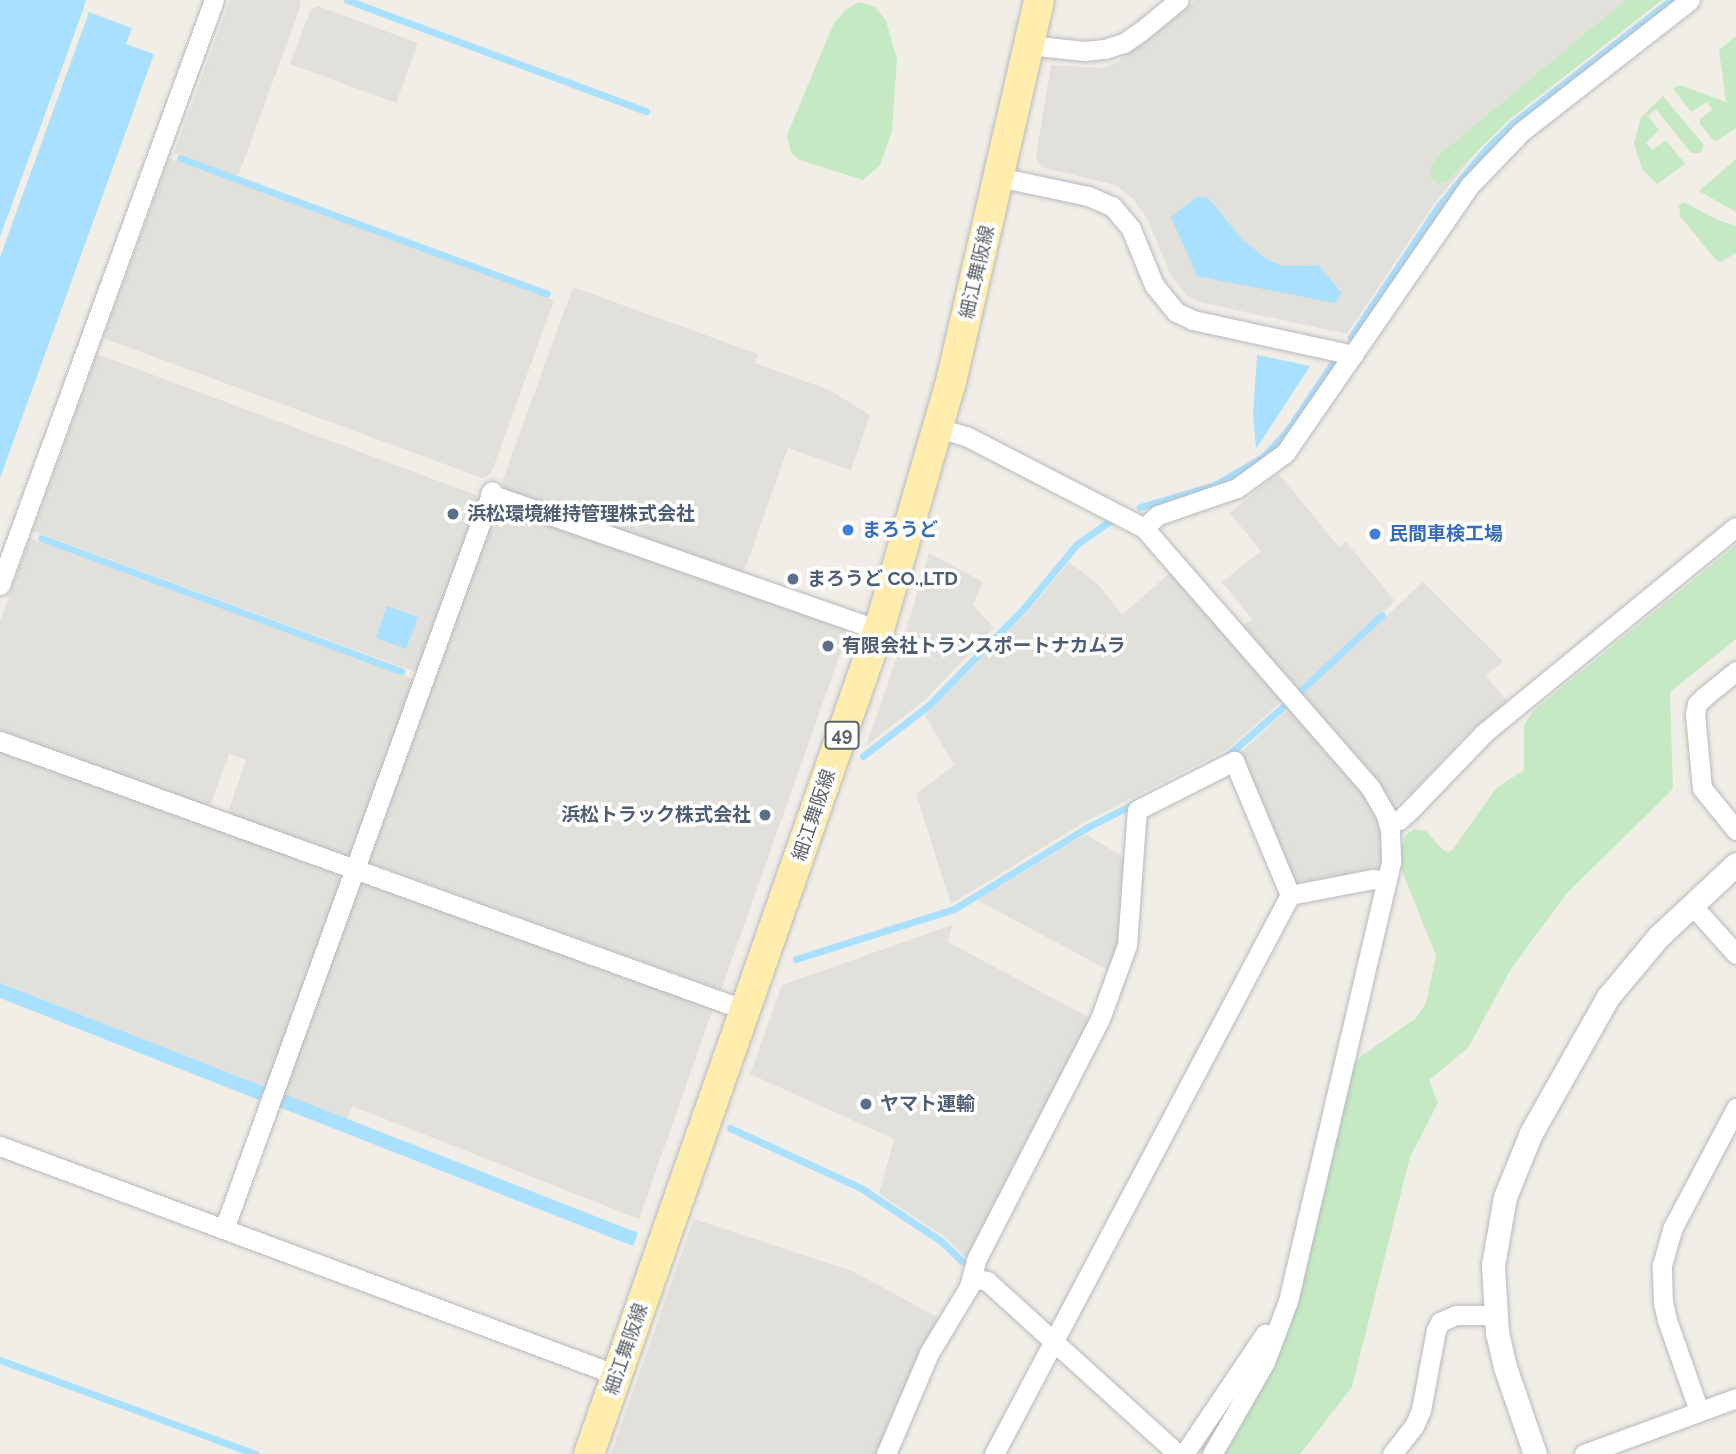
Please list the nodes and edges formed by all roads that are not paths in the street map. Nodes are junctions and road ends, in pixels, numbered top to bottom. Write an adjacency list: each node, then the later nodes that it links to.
1 (214, 0): 11 (street)
2 (1039, 0): 5 (main road, 細江舞阪線 / 49)
3 (1179, 0): 5 (street)
4 (1690, 0): 7 (street)
5 (1028, 45): 6 (main road, 細江舞阪線 / 49)
6 (998, 177): 7 (street); 8 (main road, 細江舞阪線 / 49)
7 (1353, 355): 10 (street)
8 (939, 428): 10 (street); 12 (main road, 細江舞阪線 / 49)
9 (1736, 527): 15 (street)
10 (1144, 528): 15 (street)
11 (0, 585)
12 (879, 631): 18 (street); 23 (main road, 細江舞阪線 / 49)
13 (1736, 671): 16 (street)
14 (0, 741): 18 (street)
15 (1388, 822): 19 (street)
16 (1736, 830)
17 (1736, 863): 21 (street)
18 (355, 869): 23 (street); 26 (street)
19 (1387, 882): 20 (street); 29 (street)
20 (1290, 895): 27 (street); 30 (street)
21 (1691, 904): 22 (street); 28 (street)
22 (1736, 954)
23 (746, 1010): 31 (main road, 細江舞阪線 / 49)
24 (1736, 1108): 33 (street)
25 (0, 1146): 26 (street)
26 (224, 1229): 31 (street)
27 (972, 1278): 30 (street); 35 (street)
28 (1495, 1315): 40 (street); 41 (street)
29 (1274, 1338): 38 (street); 39 (street)
30 (1053, 1342): 36 (street); 37 (street)
31 (617, 1375): 34 (main road, 細江舞阪線 / 49)
32 (1736, 1398): 33 (street)
33 (1699, 1411): 42 (street)
34 (589, 1454)
35 (886, 1454)
36 (994, 1454)
37 (1178, 1454)
38 (1184, 1454)
39 (1212, 1454)
40 (1392, 1454)
41 (1535, 1454)
42 (1584, 1454)

